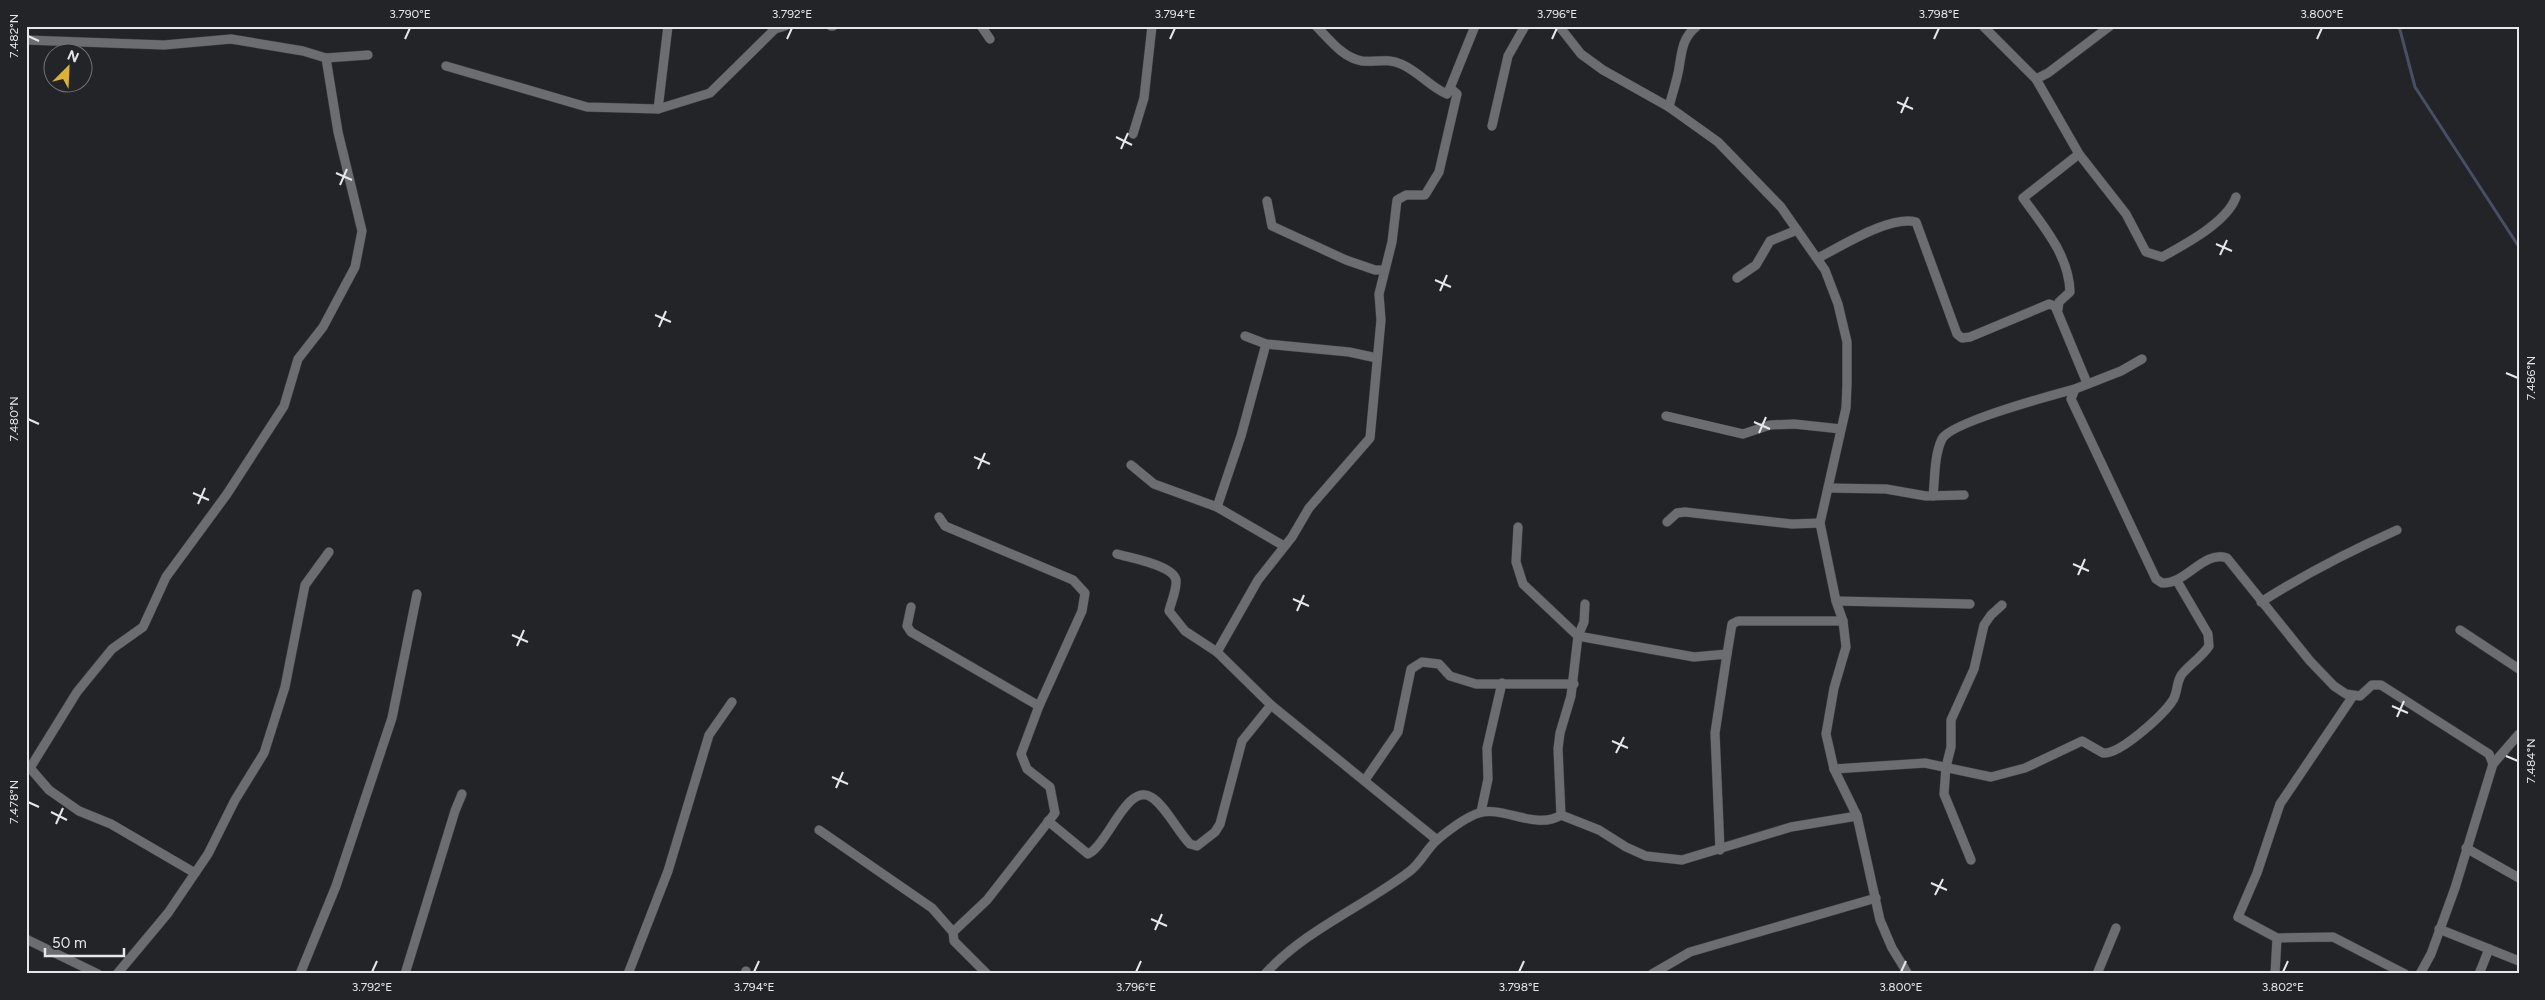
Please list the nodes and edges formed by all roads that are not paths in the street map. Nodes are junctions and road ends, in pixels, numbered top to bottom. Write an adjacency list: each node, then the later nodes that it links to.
1 (668, 26): 20 (street)
2 (785, 26): 20 (street)
3 (980, 26): 12 (street)
4 (1152, 26): 22 (street)
5 (1316, 26): 18 (street)
6 (1474, 26): 18 (street)
7 (1526, 26): 21 (street)
8 (1559, 26): 19 (street)
9 (1697, 26): 19 (street)
10 (1983, 26): 17 (street)
11 (2110, 26): 17 (street)
12 (990, 39)
13 (26, 40): 15 (street)
14 (368, 55): 15 (street)
15 (326, 58): 75 (street)
16 (446, 66): 20 (street)
17 (2036, 79): 23 (street)
18 (1450, 88): 28 (street)
19 (1669, 107): 26 (street)
20 (658, 108)
21 (1492, 126)
22 (1133, 134)
23 (2079, 154): 24 (street); 30 (street)
24 (2236, 197)
25 (1267, 201): 28 (street)
26 (1798, 230): 27 (street); 29 (street)
27 (1818, 258): 30 (street); 38 (street)
28 (1383, 270): 33 (street)
29 (1737, 278)
30 (2058, 309): 35 (street)
31 (1245, 336): 32 (street)
32 (1266, 344): 33 (street); 43 (street)
33 (1377, 358): 49 (street)
34 (2142, 359): 35 (street)
35 (2086, 384): 36 (street)
36 (2075, 389): 42 (street); 52 (street)
37 (1666, 416): 38 (street)
38 (1841, 429): 40 (street)
39 (1131, 465): 43 (street)
40 (1828, 488): 42 (street); 46 (street)
41 (1964, 495): 42 (street)
42 (1933, 496)
43 (1217, 507): 49 (street)
44 (939, 517): 71 (street)
45 (1667, 522): 46 (street)
46 (1820, 523): 54 (street)
47 (1518, 527): 62 (street)
48 (2397, 530): 55 (street)
49 (1284, 546): 63 (street)
50 (329, 552): 88 (street)
51 (1117, 554): 63 (street)
52 (2177, 581): 55 (street); 74 (street)
53 (417, 594): 100 (street)
54 (1836, 601): 57 (street); 60 (street)
55 (2261, 602): 68 (street)
56 (1585, 604): 62 (street)
57 (1970, 604)
58 (2002, 605): 74 (street)
59 (911, 607): 71 (street)
60 (1843, 621): 64 (street); 76 (street)
61 (2460, 630): 65 (street)
62 (1578, 636): 64 (street); 67 (street)
63 (1217, 652): 70 (street)
64 (1727, 654): 86 (street)
65 (2519, 669)
66 (1502, 683): 67 (street); 77 (street); 79 (street)
67 (1574, 684): 80 (street)
68 (2350, 695): 73 (street); 94 (street)
69 (732, 702): 102 (street)
70 (1271, 705): 77 (street); 82 (street)
71 (1039, 706): 82 (street)
72 (2519, 734): 73 (street)
73 (2493, 764): 85 (street)
74 (1946, 767): 76 (street); 87 (street)
75 (28, 768): 88 (street)
76 (1834, 769): 81 (street)
77 (1365, 780): 84 (street)
78 (462, 794): 101 (street)
79 (1481, 812): 80 (street); 84 (street)
80 (1561, 815): 86 (street)
81 (1857, 816): 86 (street); 90 (street)
82 (1048, 822): 93 (street)
83 (819, 830): 93 (street)
84 (1437, 840): 104 (street)
85 (2466, 848): 89 (street); 92 (street)
86 (1720, 850)
87 (1971, 860)
88 (195, 873): 99 (street)
89 (2519, 878)
90 (1876, 898): 105 (street); 106 (street)
91 (2116, 928): 107 (street)
92 (2439, 929): 96 (street); 110 (street)
93 (953, 932): 103 (street)
94 (2277, 938): 108 (street); 109 (street)
95 (26, 939): 98 (street)
96 (2489, 949): 97 (street); 111 (street)
97 (2519, 961)
98 (98, 974)
99 (118, 974)
100 (300, 974)
101 (405, 974)
102 (628, 974)
103 (987, 974)
104 (1265, 974)
105 (1652, 974)
106 (1908, 974)
107 (2097, 974)
108 (2275, 974)
109 (2405, 974)
110 (2420, 974)
111 (2479, 974)

